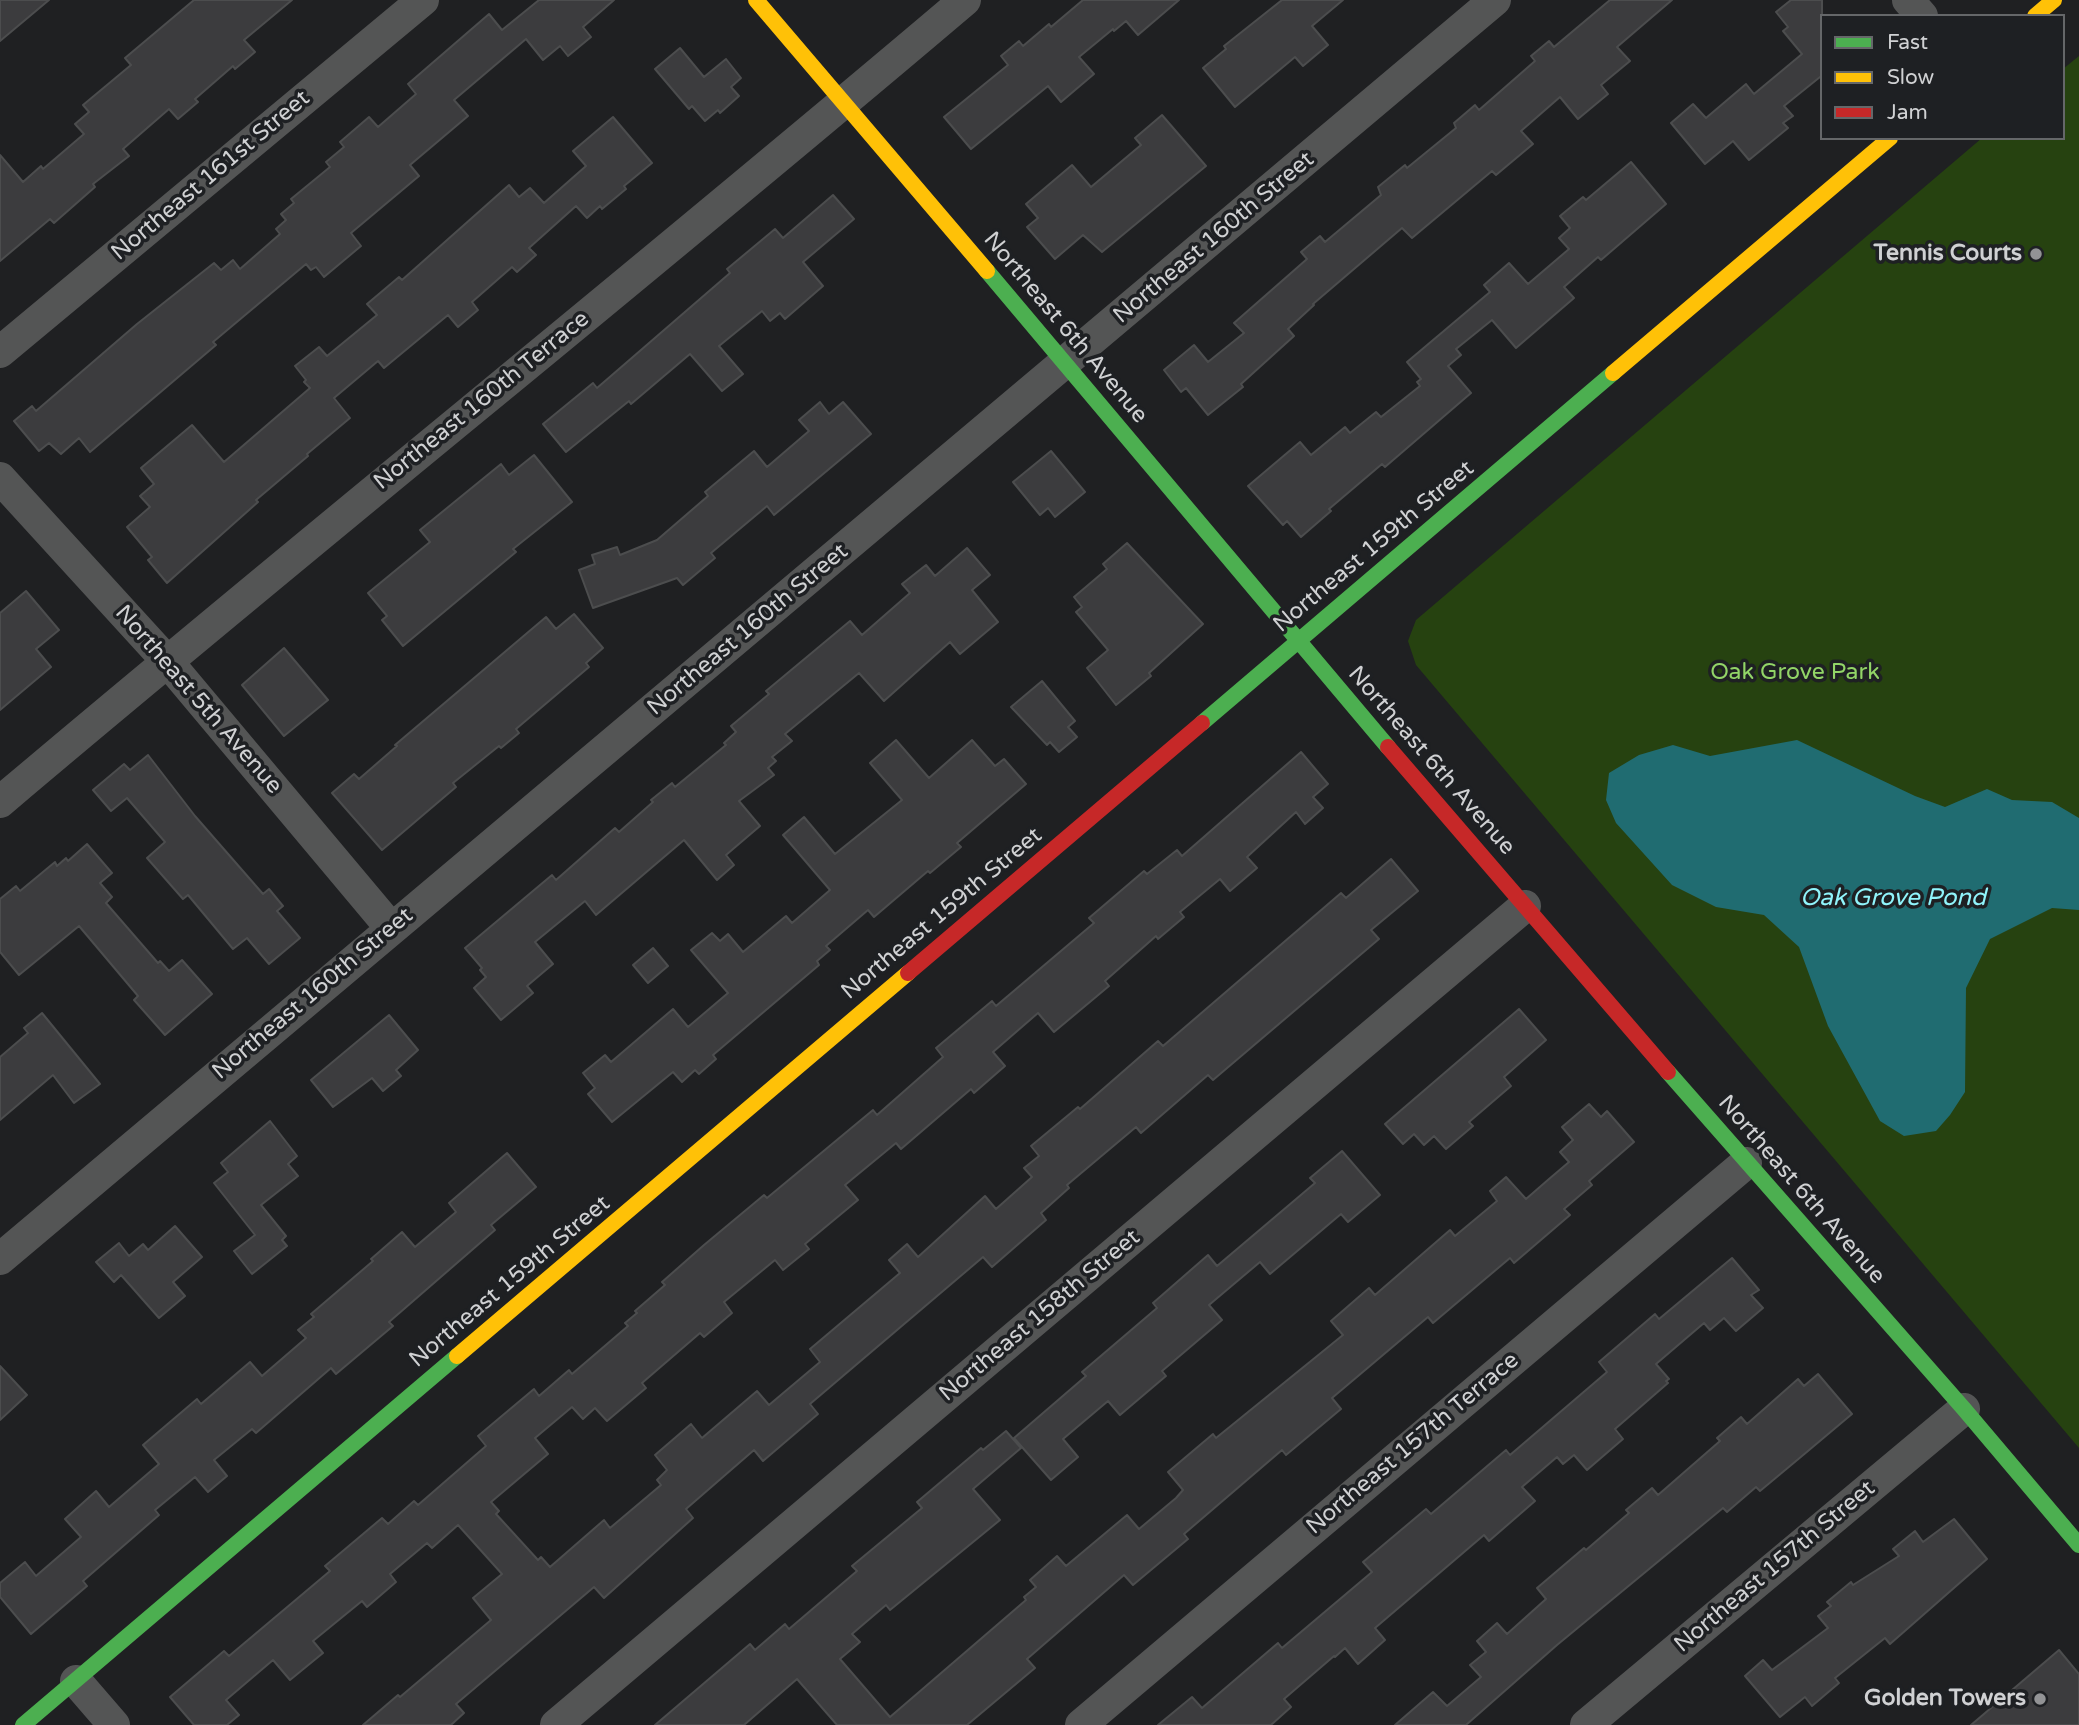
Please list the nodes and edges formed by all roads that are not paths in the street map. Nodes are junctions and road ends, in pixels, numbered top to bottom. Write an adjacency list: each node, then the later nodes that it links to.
1 (423, 0): 11 (street, Northeast 161st Street)
2 (756, 0): 9 (street, Northeast 6th Avenue)
3 (965, 0): 9 (street, Northeast 160th Terrace)
4 (1495, 0): 12 (street, Northeast 160th Street)
5 (1908, 0): 7 (street)
6 (2054, 0): 8 (street)
7 (1920, 14)
8 (2037, 14)
9 (844, 103): 12 (street, Northeast 6th Avenue); 15 (street, Northeast 160th Terrace)
10 (1888, 140): 14 (street, Northeast 159th Street)
11 (0, 352)
12 (1066, 363): 14 (street, Northeast 6th Avenue); 18 (street, Northeast 160th Street)
13 (0, 478): 15 (street, Northeast 5th Avenue)
14 (1298, 641): 17 (street, Northeast 6th Avenue); 23 (street, Northeast 159th Street)
15 (167, 661): 16 (street, Northeast 160th Terrace); 18 (street, Northeast 5th Avenue)
16 (0, 802)
17 (1525, 906): 19 (street, Northeast 6th Avenue); 26 (street, Northeast 158th Street)
18 (391, 928): 20 (street, Northeast 160th Street)
19 (1745, 1163): 21 (street, Northeast 6th Avenue); 27 (street, Northeast 157th Terrace)
20 (0, 1259)
21 (1964, 1409): 22 (street, Northeast 6th Avenue); 28 (street, Northeast 157th Street)
22 (2079, 1545)
23 (76, 1681): 24 (street, Northeast 159th Street); 25 (street)
24 (23, 1725)
25 (114, 1725)
26 (555, 1725)
27 (1080, 1725)
28 (1586, 1725)

